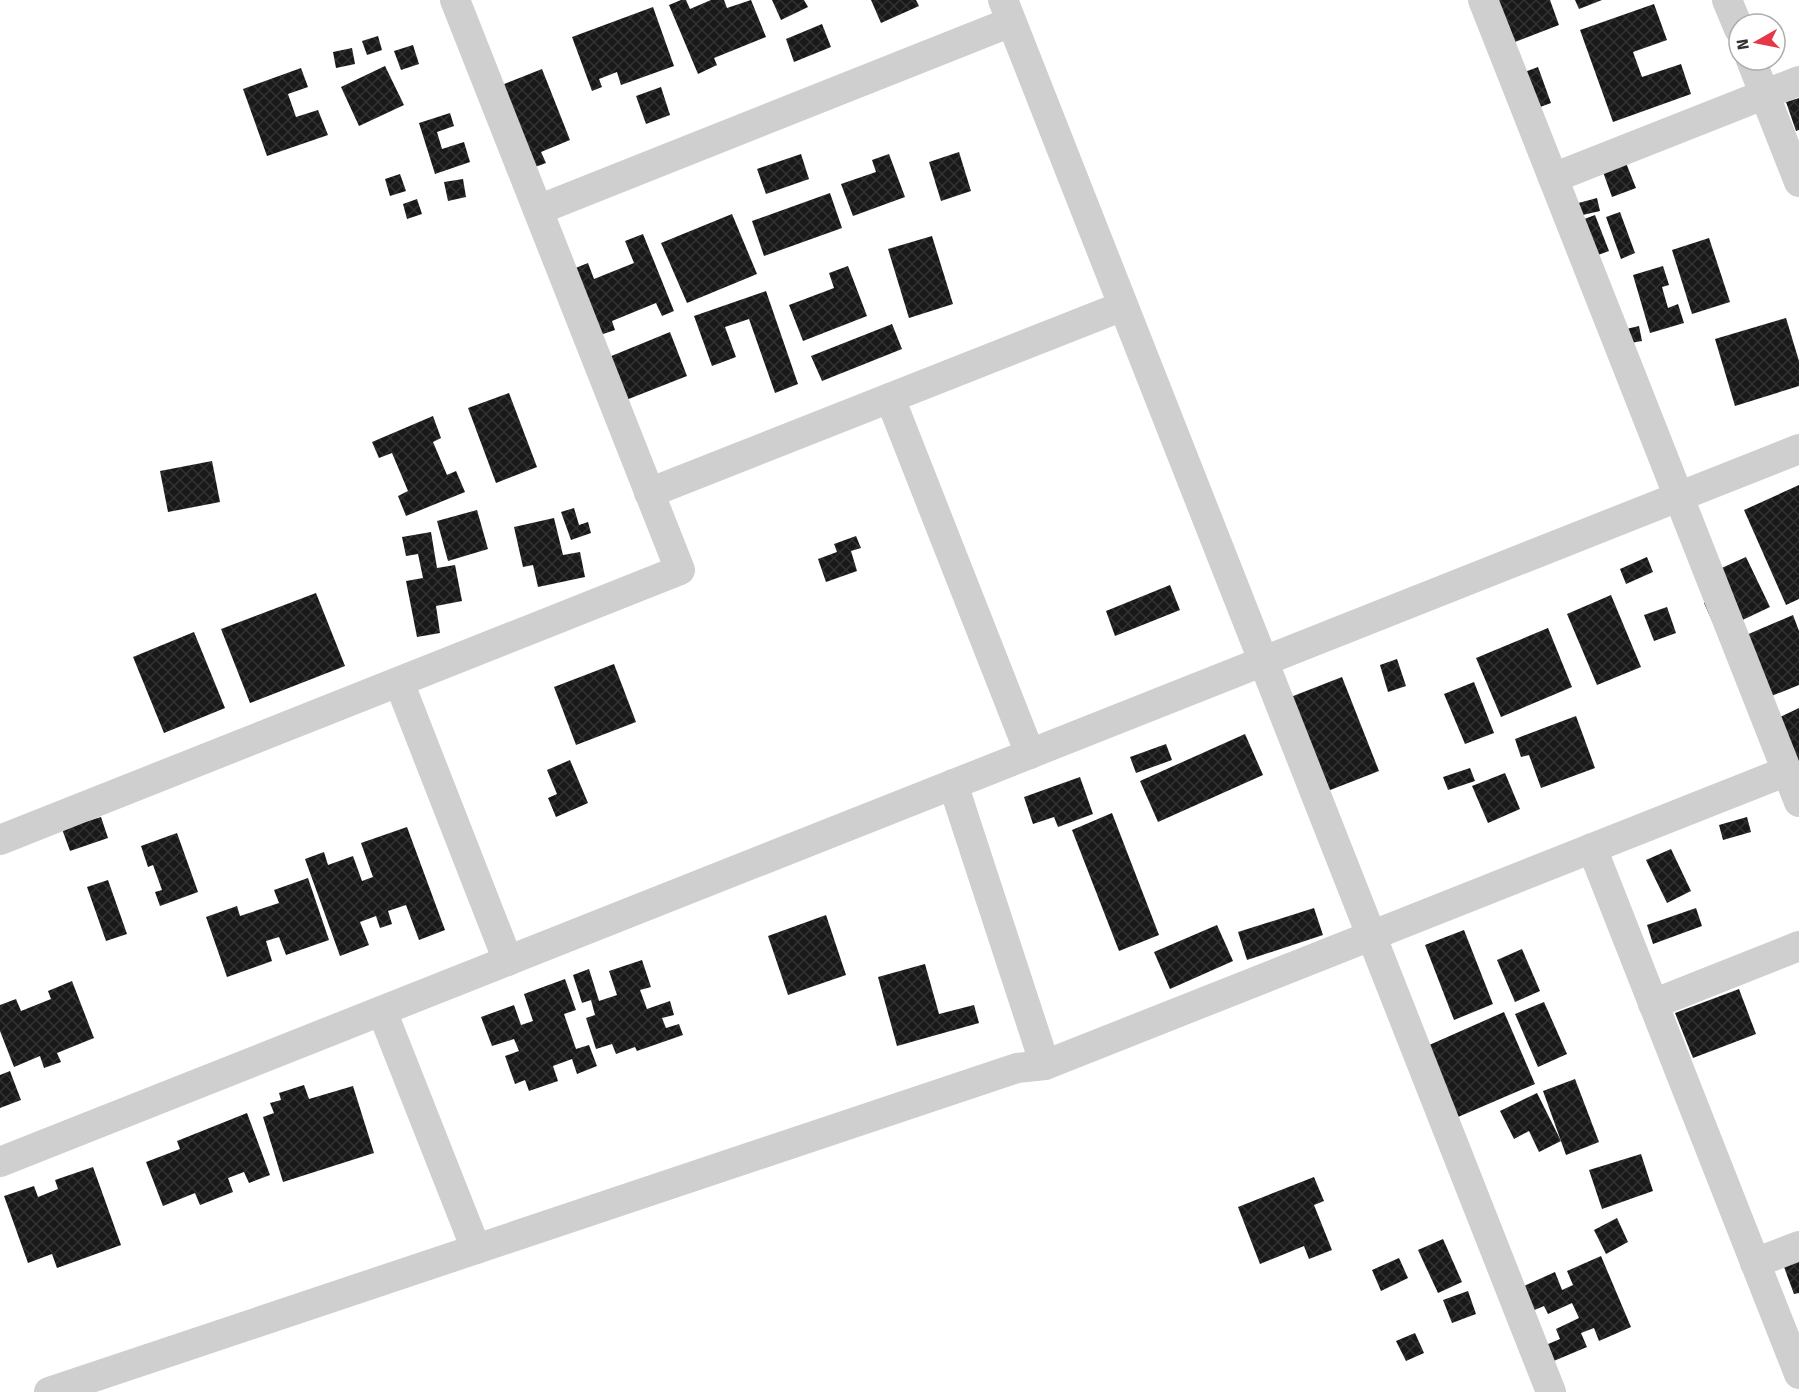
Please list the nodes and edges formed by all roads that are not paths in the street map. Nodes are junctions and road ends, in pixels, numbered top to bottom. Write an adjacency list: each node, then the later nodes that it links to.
1 (455, 0): 9 (street)
2 (1483, 0): 7 (street)
3 (1007, 11): 9 (street); 10 (street)
4 (1756, 72): 6 (street)
5 (1799, 81): 6 (street)
6 (1765, 95): 7 (street); 8 (street)
7 (1553, 178): 14 (street)
8 (1799, 182)
9 (538, 210): 13 (street)
10 (1123, 306): 11 (street); 15 (street)
11 (890, 398): 13 (street); 17 (street)
12 (1799, 449): 14 (street)
13 (649, 494): 16 (street)
14 (1679, 496): 15 (street); 18 (street)
15 (1263, 662): 17 (street); 23 (street)
16 (399, 681): 21 (street); 25 (street)
17 (1030, 754): 19 (street)
18 (1787, 771): 20 (street); 22 (street)
19 (953, 784): 25 (street); 28 (street)
20 (1799, 802)
21 (0, 840)
22 (1592, 848): 23 (street); 26 (street)
23 (1371, 936): 28 (street); 35 (street)
24 (1799, 946): 26 (street)
25 (508, 961): 27 (street)
26 (1653, 1004): 32 (street)
27 (382, 1011): 29 (street); 31 (street)
28 (1045, 1065): 31 (street)
29 (0, 1162)
30 (1799, 1246): 32 (street)
31 (476, 1249): 34 (street)
32 (1755, 1263): 33 (street)
33 (1799, 1374)
34 (50, 1392)
35 (1551, 1392)

